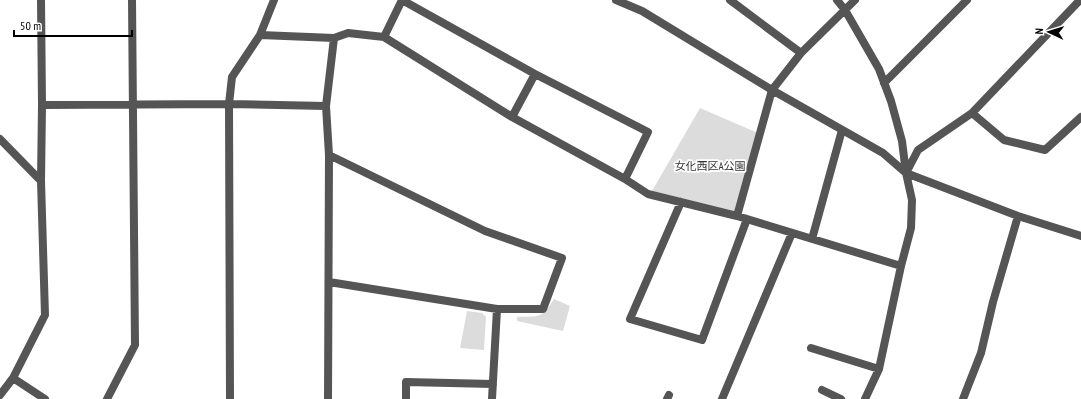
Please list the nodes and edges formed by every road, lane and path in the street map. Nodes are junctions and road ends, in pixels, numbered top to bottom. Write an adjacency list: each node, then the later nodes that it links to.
1 (41, 0): 19 (street)
2 (132, 0): 20 (street)
3 (274, 0): 11 (street)
4 (616, 0): 17 (street)
5 (730, 0): 14 (street)
6 (837, 0): 10 (street)
7 (855, 0): 10 (street)
8 (967, 0): 16 (street)
9 (1080, 0): 22 (street)
10 (845, 10): 14 (street); 16 (street)
11 (260, 35): 13 (street); 18 (street)
12 (384, 37): 13 (street); 15 (street); 23 (street)
13 (334, 38): 21 (street)
14 (801, 53): 17 (street)
15 (535, 74): 23 (street); 29 (street)
16 (884, 83): 28 (street)
17 (772, 90): 25 (street); 32 (street)
18 (229, 104): 20 (street); 21 (street); 49 (street)
19 (42, 105): 20 (street); 30 (street)
20 (132, 106): 48 (street)
21 (326, 106): 27 (street)
22 (972, 112): 24 (street); 28 (street)
23 (512, 117): 29 (street)
24 (1081, 117)
25 (842, 130): 28 (street); 37 (street)
26 (0, 139): 30 (street)
27 (329, 155): 39 (street); 40 (street)
28 (906, 173): 33 (street); 38 (street)
29 (625, 179): 31 (street)
30 (41, 181): 43 (street)
31 (681, 202): 32 (street); 34 (street)
32 (737, 216): 34 (street)
33 (1018, 216): 36 (street); 56 (street)
34 (747, 219): 35 (street)
35 (792, 233): 37 (street); 53 (street)
36 (1081, 236)
37 (812, 239): 38 (street)
38 (901, 266): 42 (street)
39 (329, 282): 40 (street); 50 (street)
40 (496, 309): 44 (street)
41 (811, 348): 42 (street)
42 (879, 369): 55 (street)
43 (12, 378): 46 (street); 47 (street)
44 (493, 384): 51 (street); 52 (street)
45 (822, 390): 54 (street)
46 (0, 395)
47 (45, 399)
48 (107, 399)
49 (230, 399)
50 (328, 399)
51 (406, 399)
52 (492, 399)
53 (722, 399)
54 (841, 399)
55 (865, 399)
56 (963, 399)

